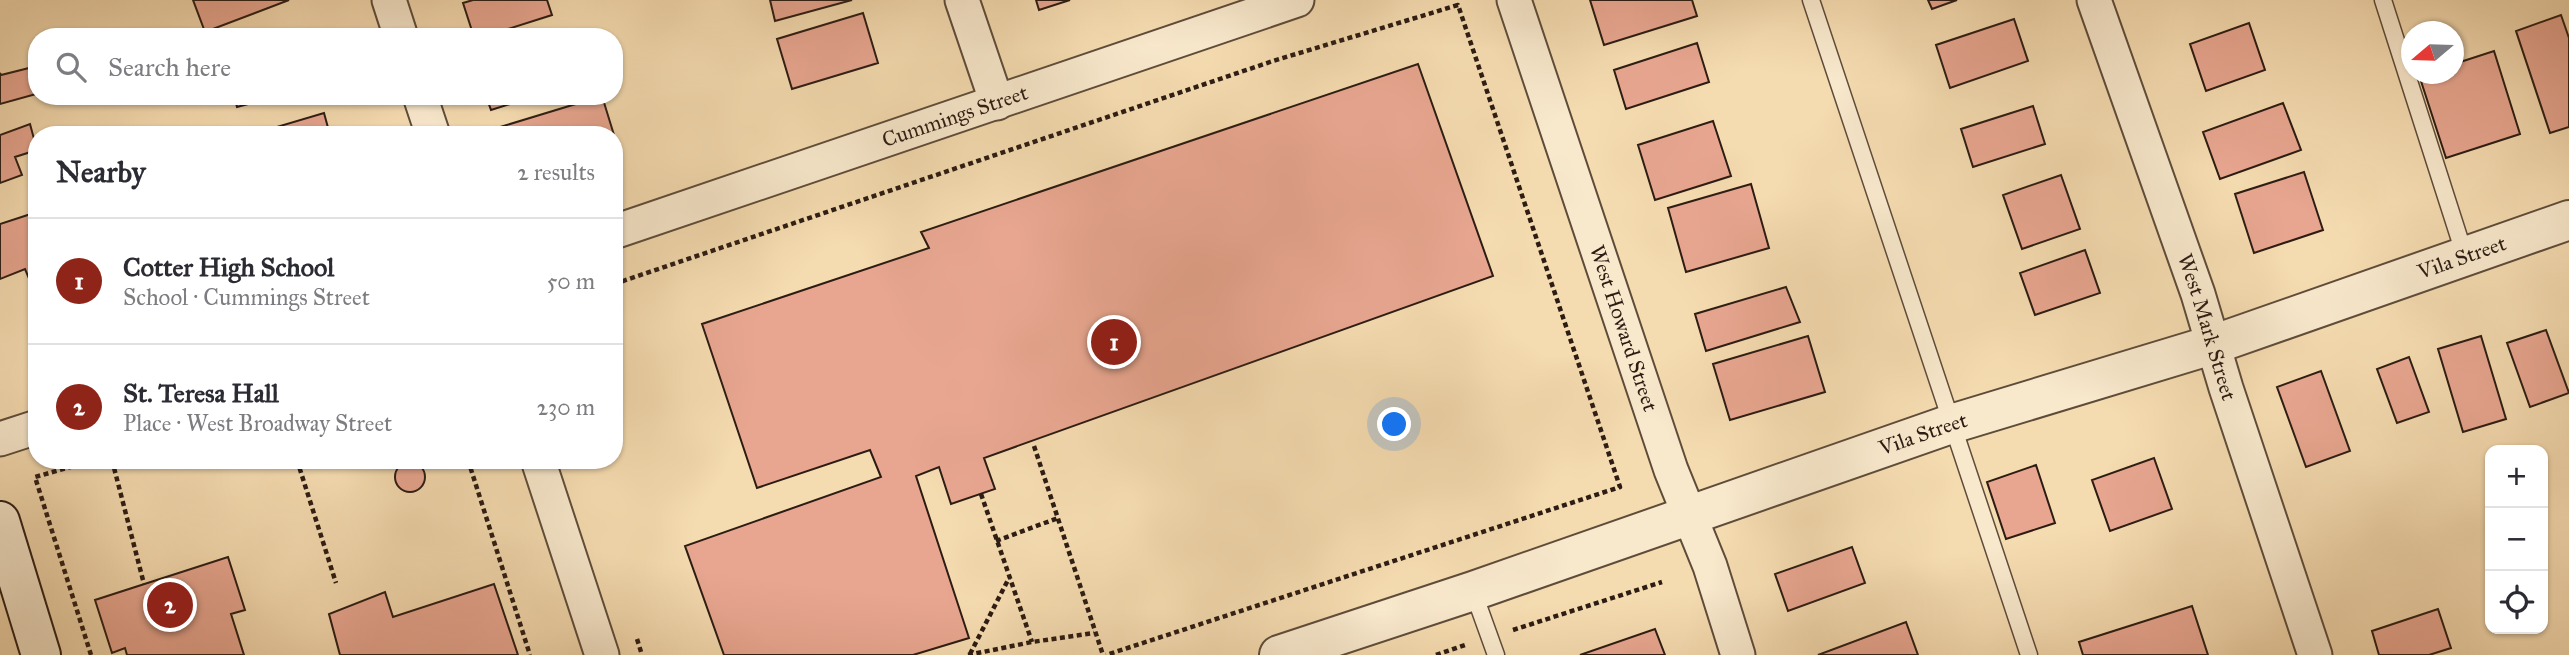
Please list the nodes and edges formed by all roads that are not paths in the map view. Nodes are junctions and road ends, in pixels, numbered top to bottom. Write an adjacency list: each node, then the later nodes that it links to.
1 (389, 0): 8 (street)
2 (962, 0): 9 (street)
3 (1297, 0): 9 (street, Cummings Street)
4 (1514, 0): 20 (street, West Howard Street)
5 (1811, 0): 16 (lane)
6 (2094, 0): 15 (street, West Mark Street)
7 (2383, 0): 14 (lane)
8 (398, 28)
9 (997, 103): 13 (street, Cummings Street)
10 (423, 105): 11 (street)
11 (430, 126)
12 (2569, 220): 14 (street, Vila Street)
13 (623, 229)
14 (2465, 256): 15 (street, Vila Street)
15 (2215, 344): 16 (street, Vila Street); 29 (street, West Mark Street)
16 (1951, 424): 20 (street, Vila Street); 28 (lane)
17 (28, 430): 18 (street)
18 (0, 439)
19 (541, 469): 24 (street)
20 (1688, 515): 22 (street, Vila Street); 27 (street, West Howard Street)
21 (0, 521): 23 (street)
22 (1473, 591): 25 (street, Vila Street); 26 (lane)
23 (41, 655)
24 (602, 655)
25 (1279, 655)
26 (1496, 655)
27 (1738, 655)
28 (2029, 655)
29 (2315, 655)

